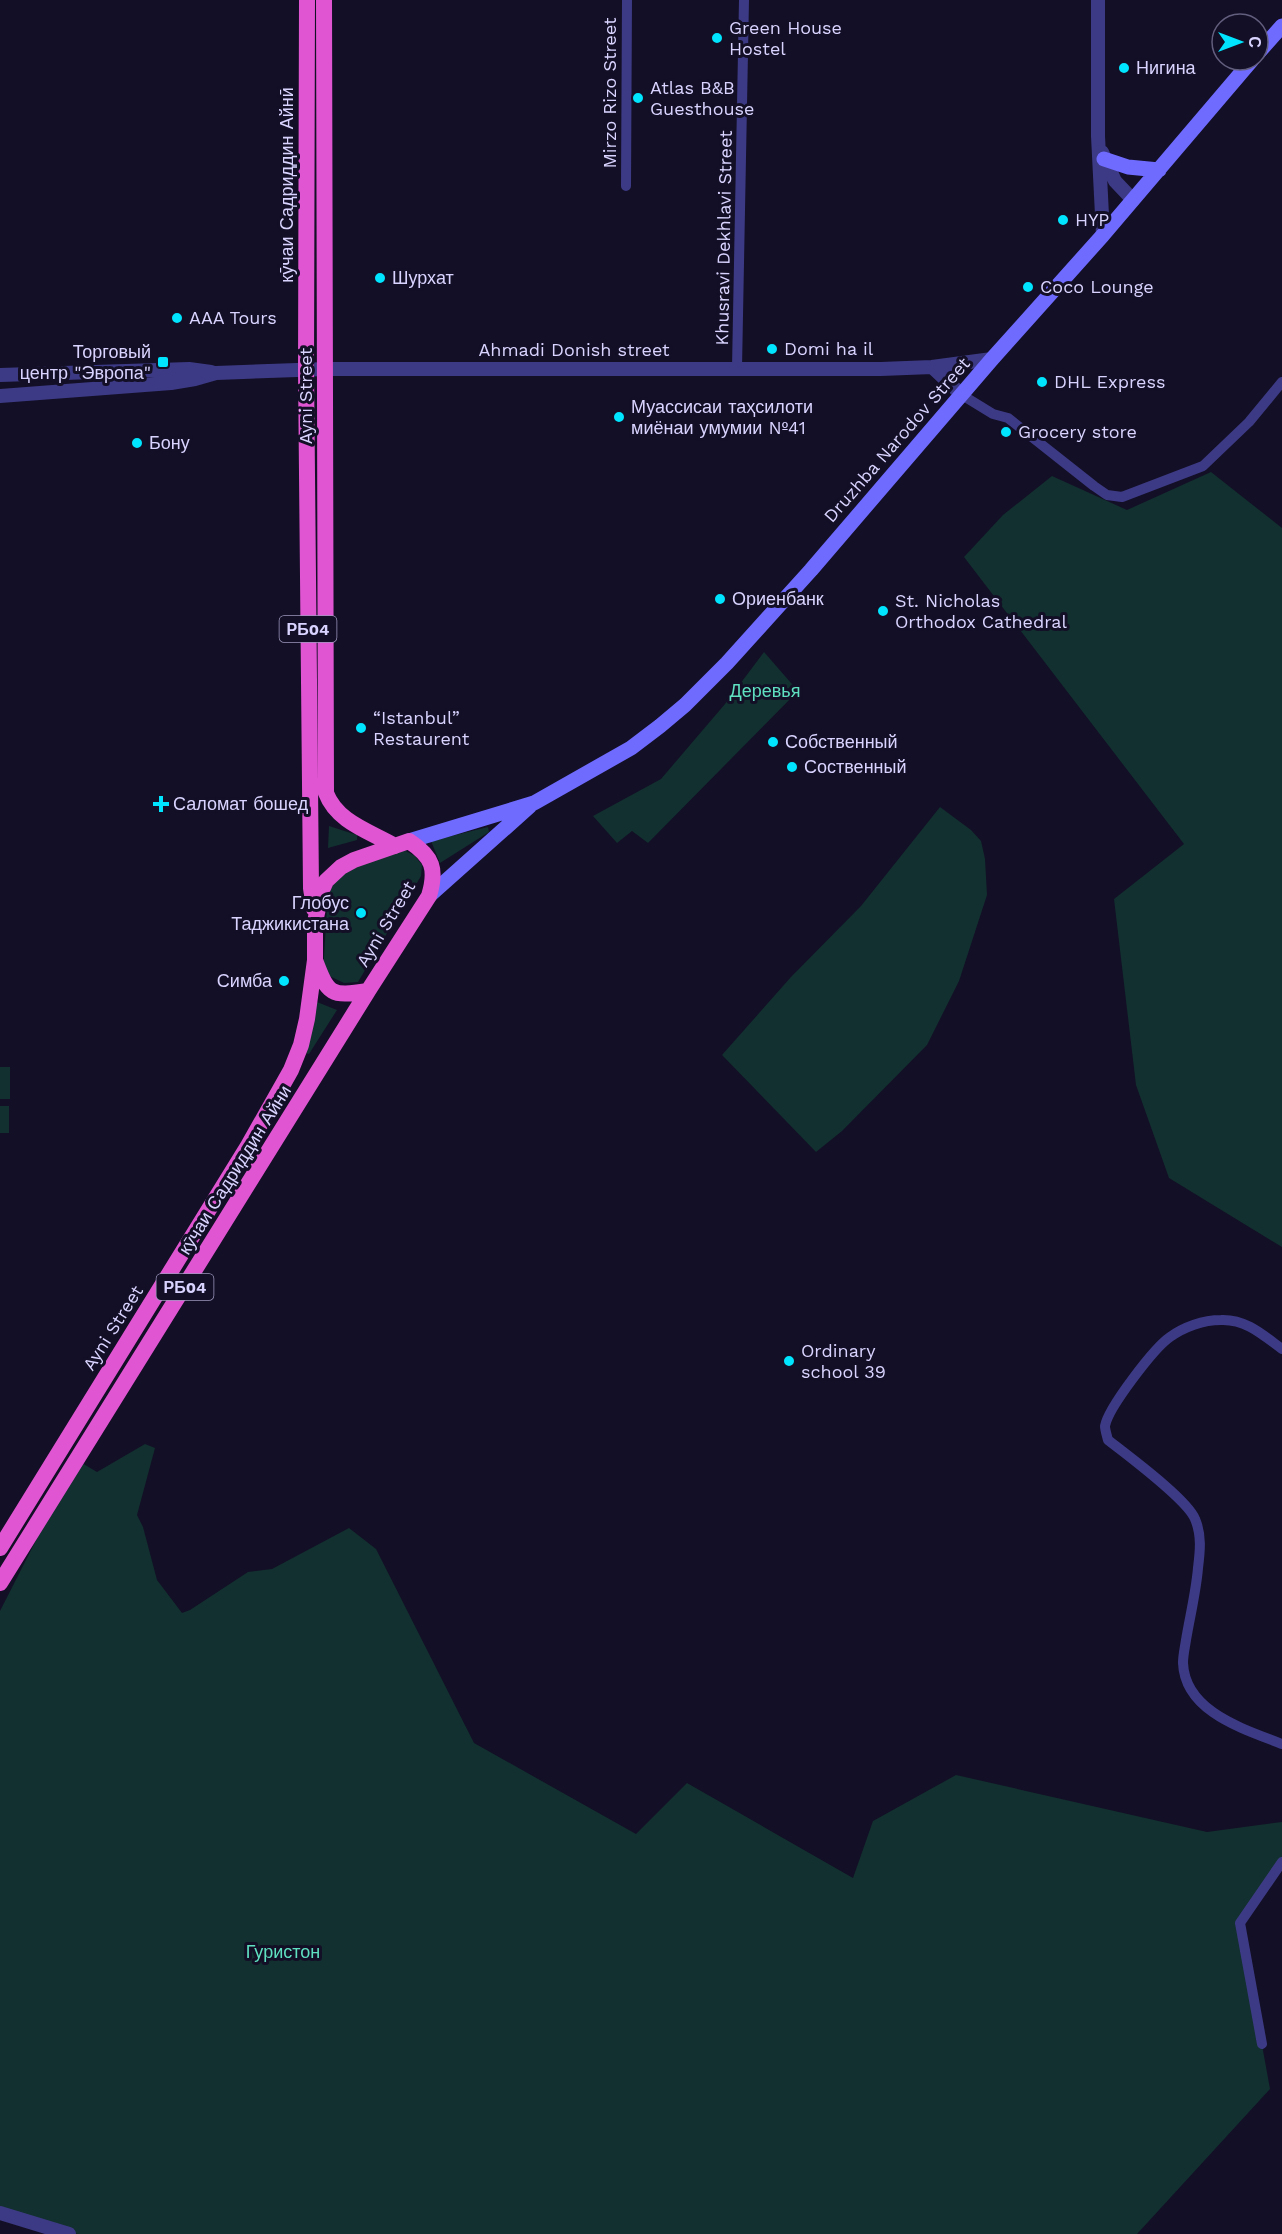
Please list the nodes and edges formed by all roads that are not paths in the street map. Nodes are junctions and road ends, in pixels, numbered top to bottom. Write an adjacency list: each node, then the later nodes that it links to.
1 (307, 0): 19 (highway, кӯчаи Садриддин Айнӣ / РБ04)
2 (324, 0): 18 (highway, Ayni Street / РБ04)
3 (627, 0): 12 (street, Mirzo Rizo Street)
4 (744, 0): 17 (street, Khusravi Dekhlavi Street)
5 (1098, 0): 9 (street)
6 (1282, 26): 7 (main road)
7 (1270, 40)
8 (1242, 72): 11 (main road, Druzhba Narodov Street)
9 (1098, 136): 10 (street); 14 (street)
10 (1104, 159): 11 (main road); 13 (street)
11 (1159, 170): 13 (main road, Druzhba Narodov Street)
12 (626, 186)
13 (1133, 200): 14 (main road, Druzhba Narodov Street)
14 (1103, 236): 15 (main road, Druzhba Narodov Street)
15 (992, 358): 16 (street, Ahmadi Donish street); 23 (main road, Druzhba Narodov Street)
16 (932, 367): 17 (street, Ahmadi Donish street); 23 (street)
17 (737, 368): 18 (street, Ahmadi Donish street)
18 (326, 369): 19 (street, Ahmadi Donish street); 26 (highway, Ayni Street / РБ04)
19 (306, 370): 20 (street, Ahmadi Donish street); 28 (highway, Ayni Street / РБ04)
20 (216, 373): 21 (street); 24 (street)
21 (0, 375)
22 (1282, 382): 23 (street)
23 (962, 395): 25 (main road, Druzhba Narodov Street)
24 (0, 396)
25 (534, 802): 26 (main road); 27 (main road)
26 (402, 844): 27 (highway, Ayni Street / РБ04); 28 (highway, Ayni Street / РБ04)
27 (429, 896): 30 (highway, Ayni Street / РБ04)
28 (315, 922): 29 (highway, Ayni Street / РБ04)
29 (315, 960): 30 (highway, Ayni Street / РБ04); 32 (highway, Ayni Street / РБ04)
30 (368, 991): 33 (highway, кӯчаи Садриддин Айни / РБ04)
31 (1282, 1349): 34 (street)
32 (0, 1548)
33 (0, 1583)
34 (1282, 1744)
35 (1282, 1862): 36 (street)
36 (1262, 2044)
37 (0, 2213): 38 (street)
38 (69, 2234)

